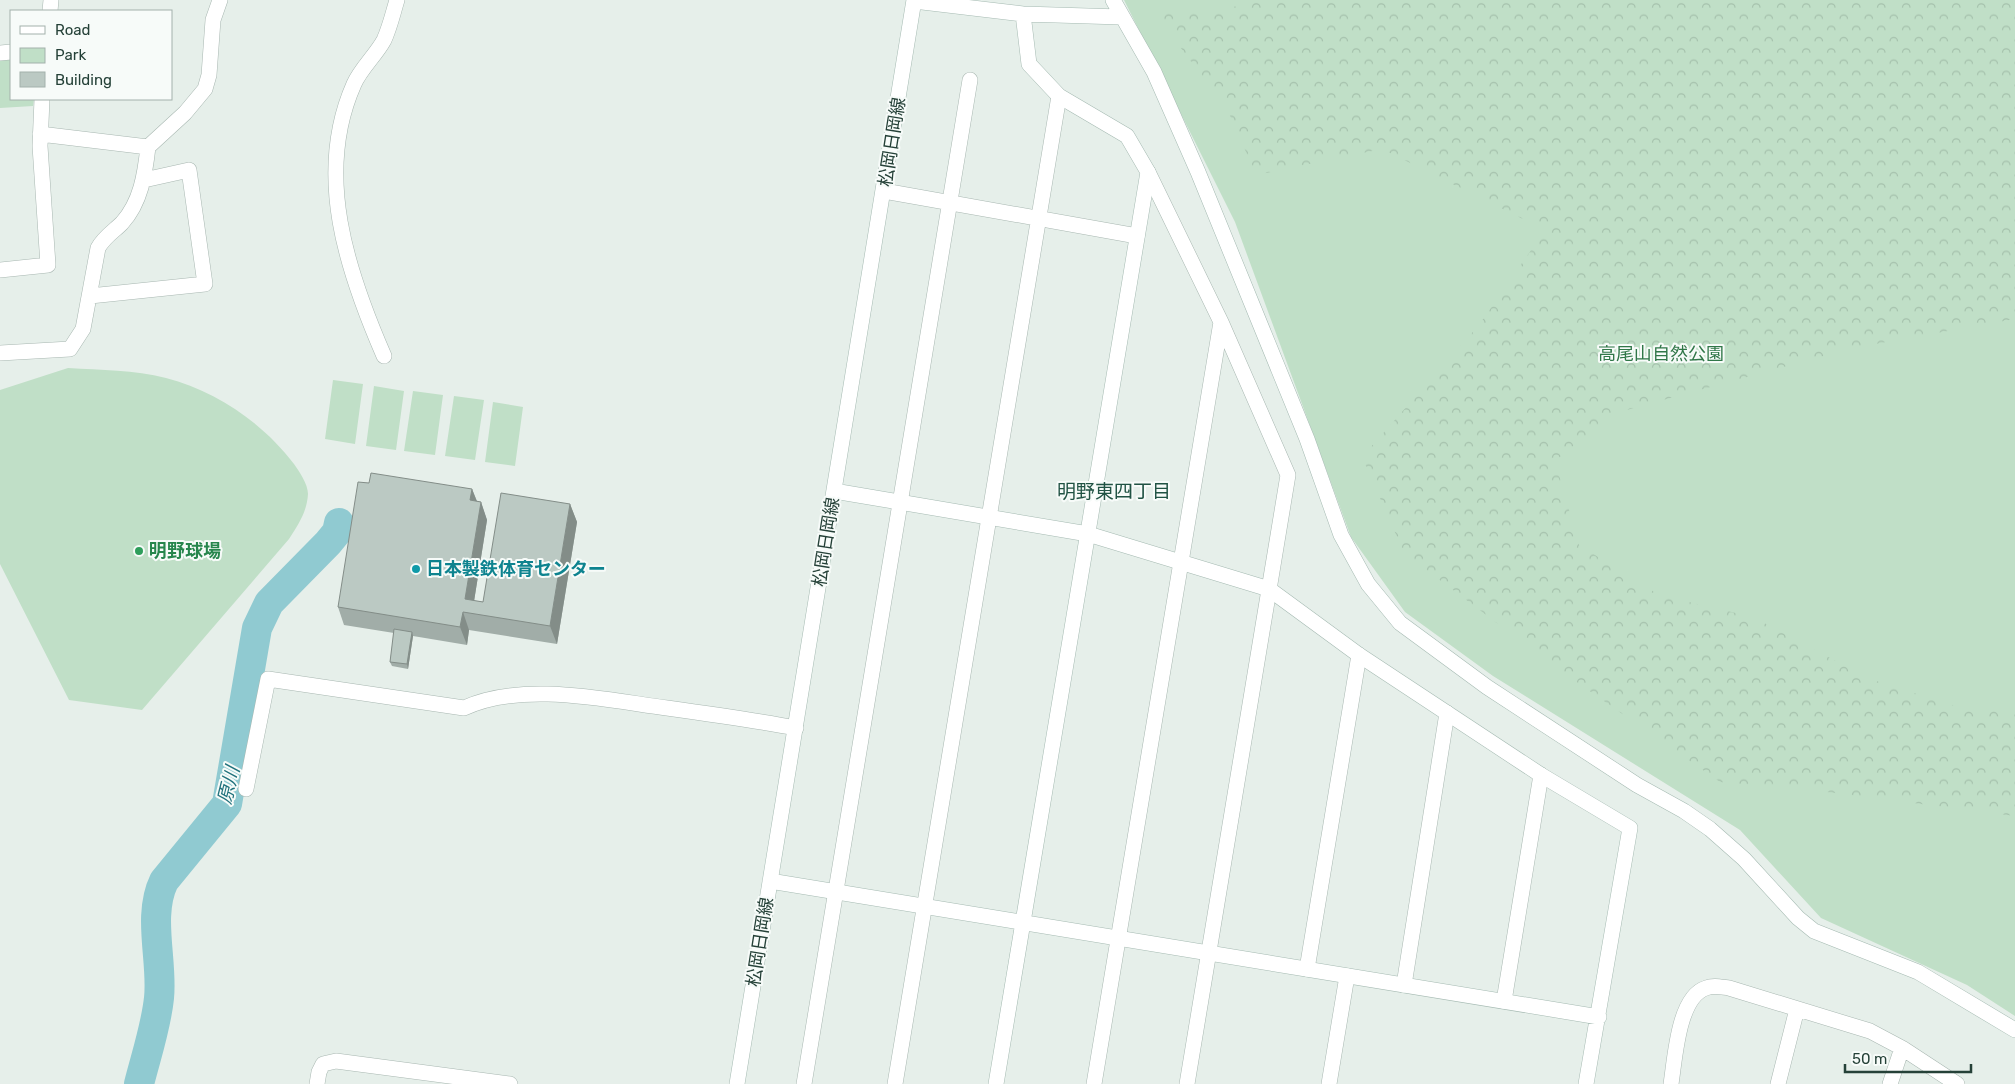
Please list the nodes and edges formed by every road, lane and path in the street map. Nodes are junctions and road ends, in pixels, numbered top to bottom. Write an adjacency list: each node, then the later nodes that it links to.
1 (220, 0): 11 (street)
2 (397, 0): 22 (street)
3 (914, 0): 5 (street); 14 (street, 松岡日岡線)
4 (1113, 0): 6 (street)
5 (1023, 14): 6 (street); 8 (street)
6 (1121, 17): 46 (street)
7 (970, 80): 15 (street)
8 (1059, 96): 12 (street); 16 (street)
9 (42, 100): 10 (street)
10 (40, 134): 11 (street); 18 (street)
11 (148, 147): 13 (street)
12 (1148, 172): 17 (street); 20 (street)
13 (144, 180): 19 (street); 19 (street)
14 (884, 191): 15 (street); 23 (street, 松岡日岡線)
15 (949, 203): 16 (street); 24 (street)
16 (1038, 218): 17 (street); 25 (street)
17 (1137, 236): 26 (street)
18 (0, 270)
19 (90, 296): 21 (street)
20 (1221, 322): 27 (street); 28 (street)
21 (0, 353)
22 (384, 356)
23 (834, 491): 24 (street); 31 (street, 松岡日岡線)
24 (900, 502): 25 (street); 35 (street)
25 (989, 516): 26 (street); 36 (street)
26 (1088, 534): 27 (street); 37 (street)
27 (1181, 561): 28 (street); 38 (street)
28 (1269, 589): 29 (street); 39 (street)
29 (1359, 655): 30 (street); 40 (street)
30 (1447, 713): 32 (street); 42 (street)
31 (796, 728): 33 (street); 34 (street, 松岡日岡線)
32 (1541, 775): 43 (street); 45 (street)
33 (246, 789)
34 (770, 882): 35 (street); 51 (street, 松岡日岡線)
35 (836, 892): 36 (street); 52 (street)
36 (924, 907): 37 (street); 53 (street)
37 (1023, 923): 38 (street); 54 (street)
38 (1119, 938): 39 (street); 55 (street)
39 (1209, 953): 40 (street); 48 (street)
40 (1307, 969): 41 (street)
41 (1347, 976): 42 (street); 56 (street)
42 (1404, 985): 43 (street)
43 (1504, 1001): 45 (street)
44 (1797, 1009): 47 (street); 58 (street); 59 (street)
45 (1599, 1017): 57 (street)
46 (2015, 1030)
47 (1902, 1048): 60 (street); 61 (street)
48 (1192, 1083)
49 (317, 1084): 50 (street)
50 (510, 1084)
51 (737, 1084)
52 (804, 1084)
53 (895, 1084)
54 (996, 1084)
55 (1094, 1084)
56 (1330, 1084)
57 (1586, 1084)
58 (1671, 1084)
59 (1778, 1084)
60 (1890, 1084)
61 (1957, 1084)

